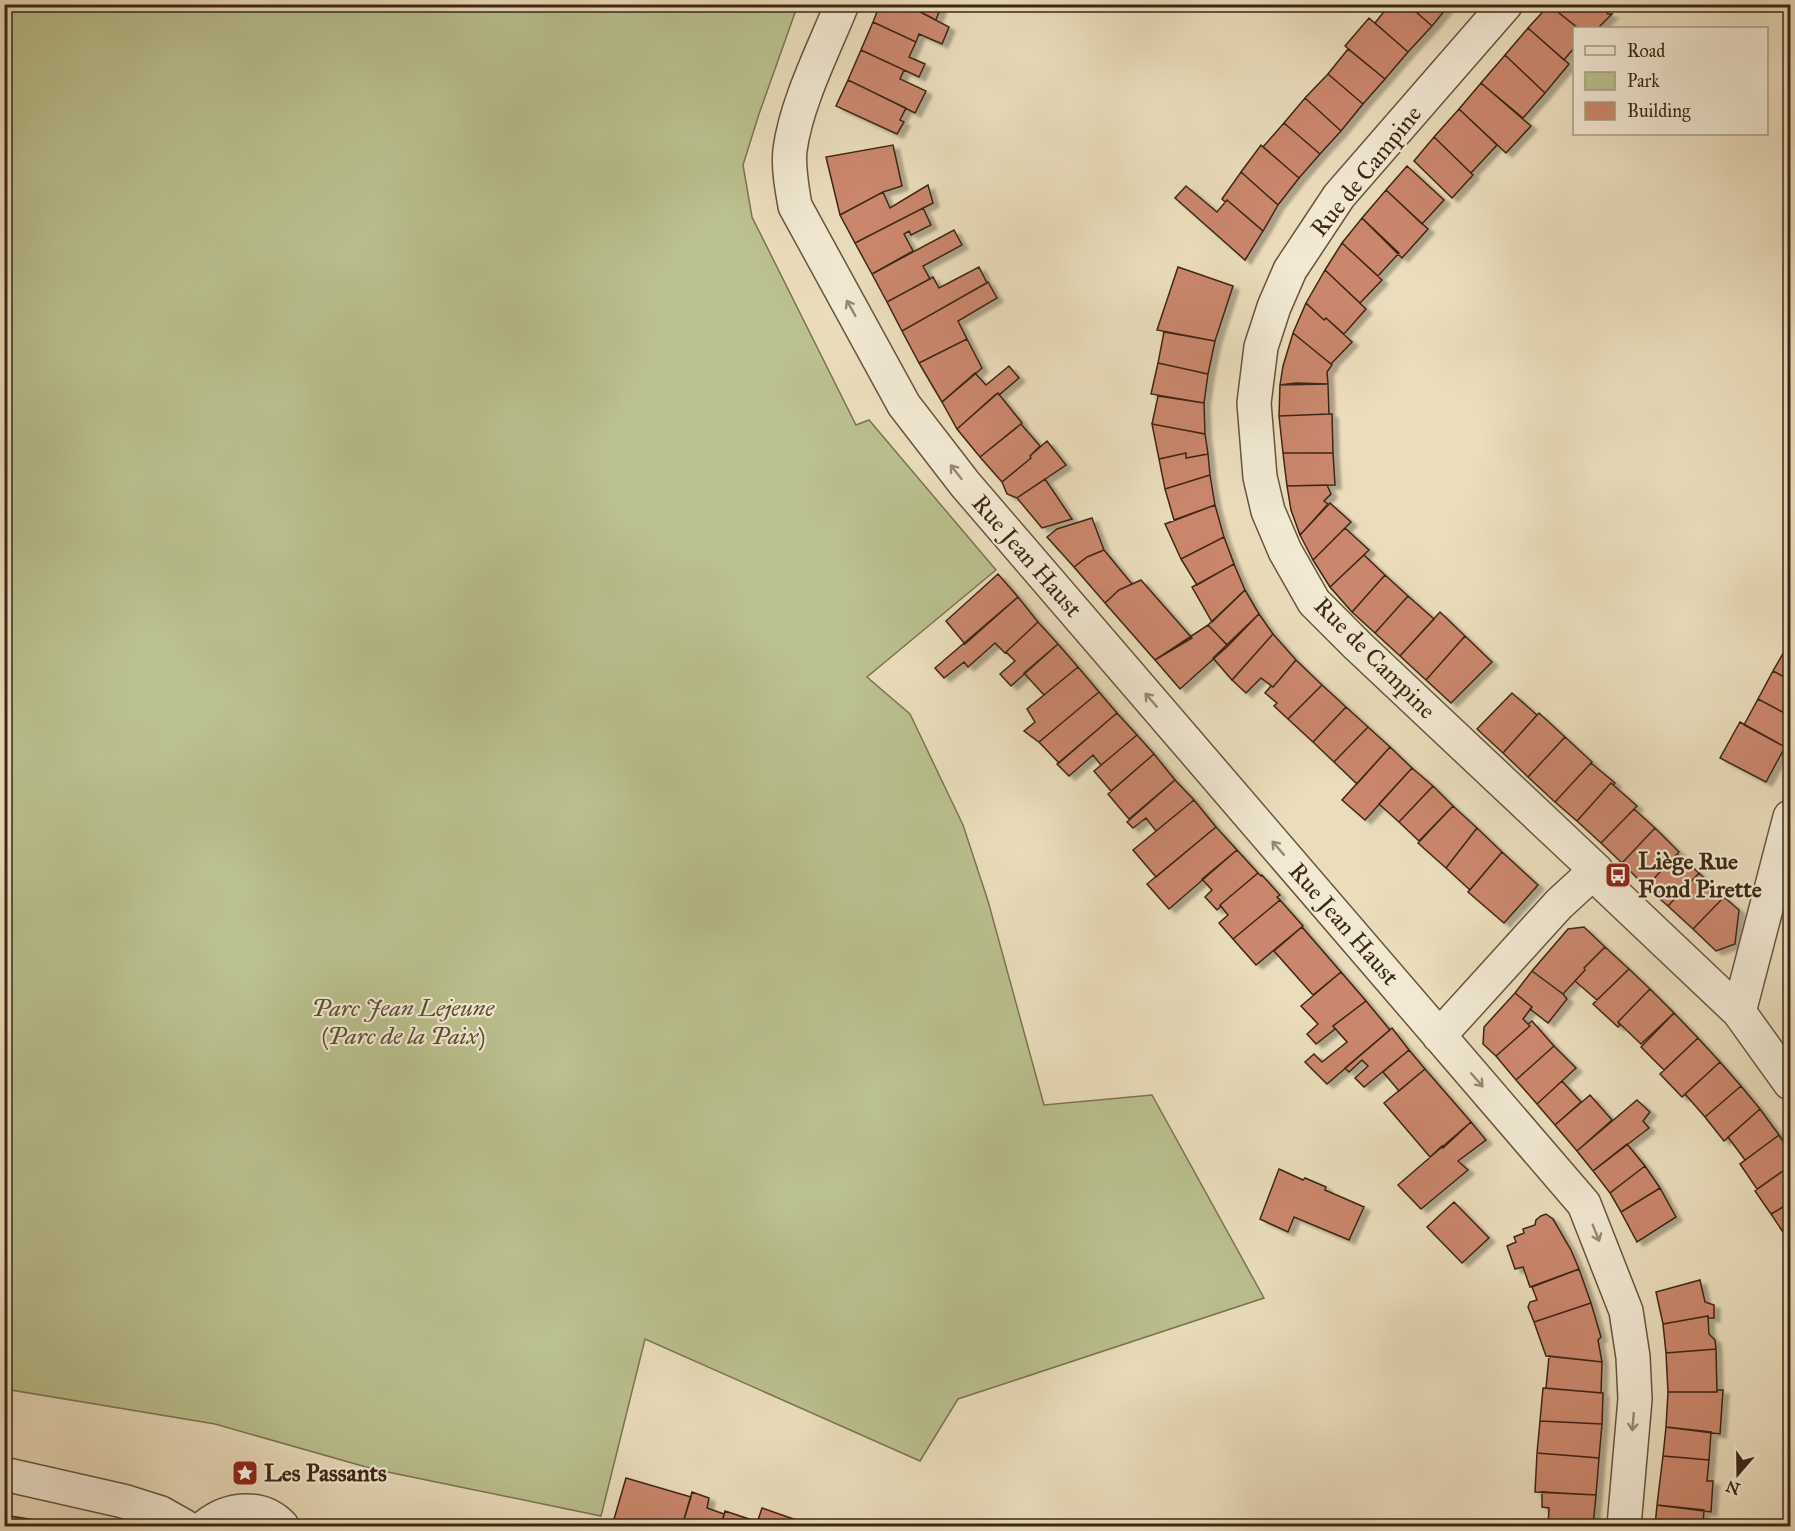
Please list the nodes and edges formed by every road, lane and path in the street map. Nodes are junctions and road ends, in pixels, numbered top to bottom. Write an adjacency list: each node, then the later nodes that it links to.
1 (842, 4): 6 (street, Rue Jean Haust, one-way to 1)
2 (1506, 4): 4 (street, Rue de Campine)
3 (1791, 816): 5 (street)
4 (1596, 870): 5 (street, Rue de Campine); 6 (street)
5 (1739, 1011): 7 (street, Rue de Campine)
6 (1439, 1036): 12 (street, Rue Jean Haust, one-way to 12)
7 (1791, 1083)
8 (4, 1474): 9 (street)
9 (184, 1527)
10 (206, 1527): 11 (street)
11 (282, 1527)
12 (1624, 1527)

